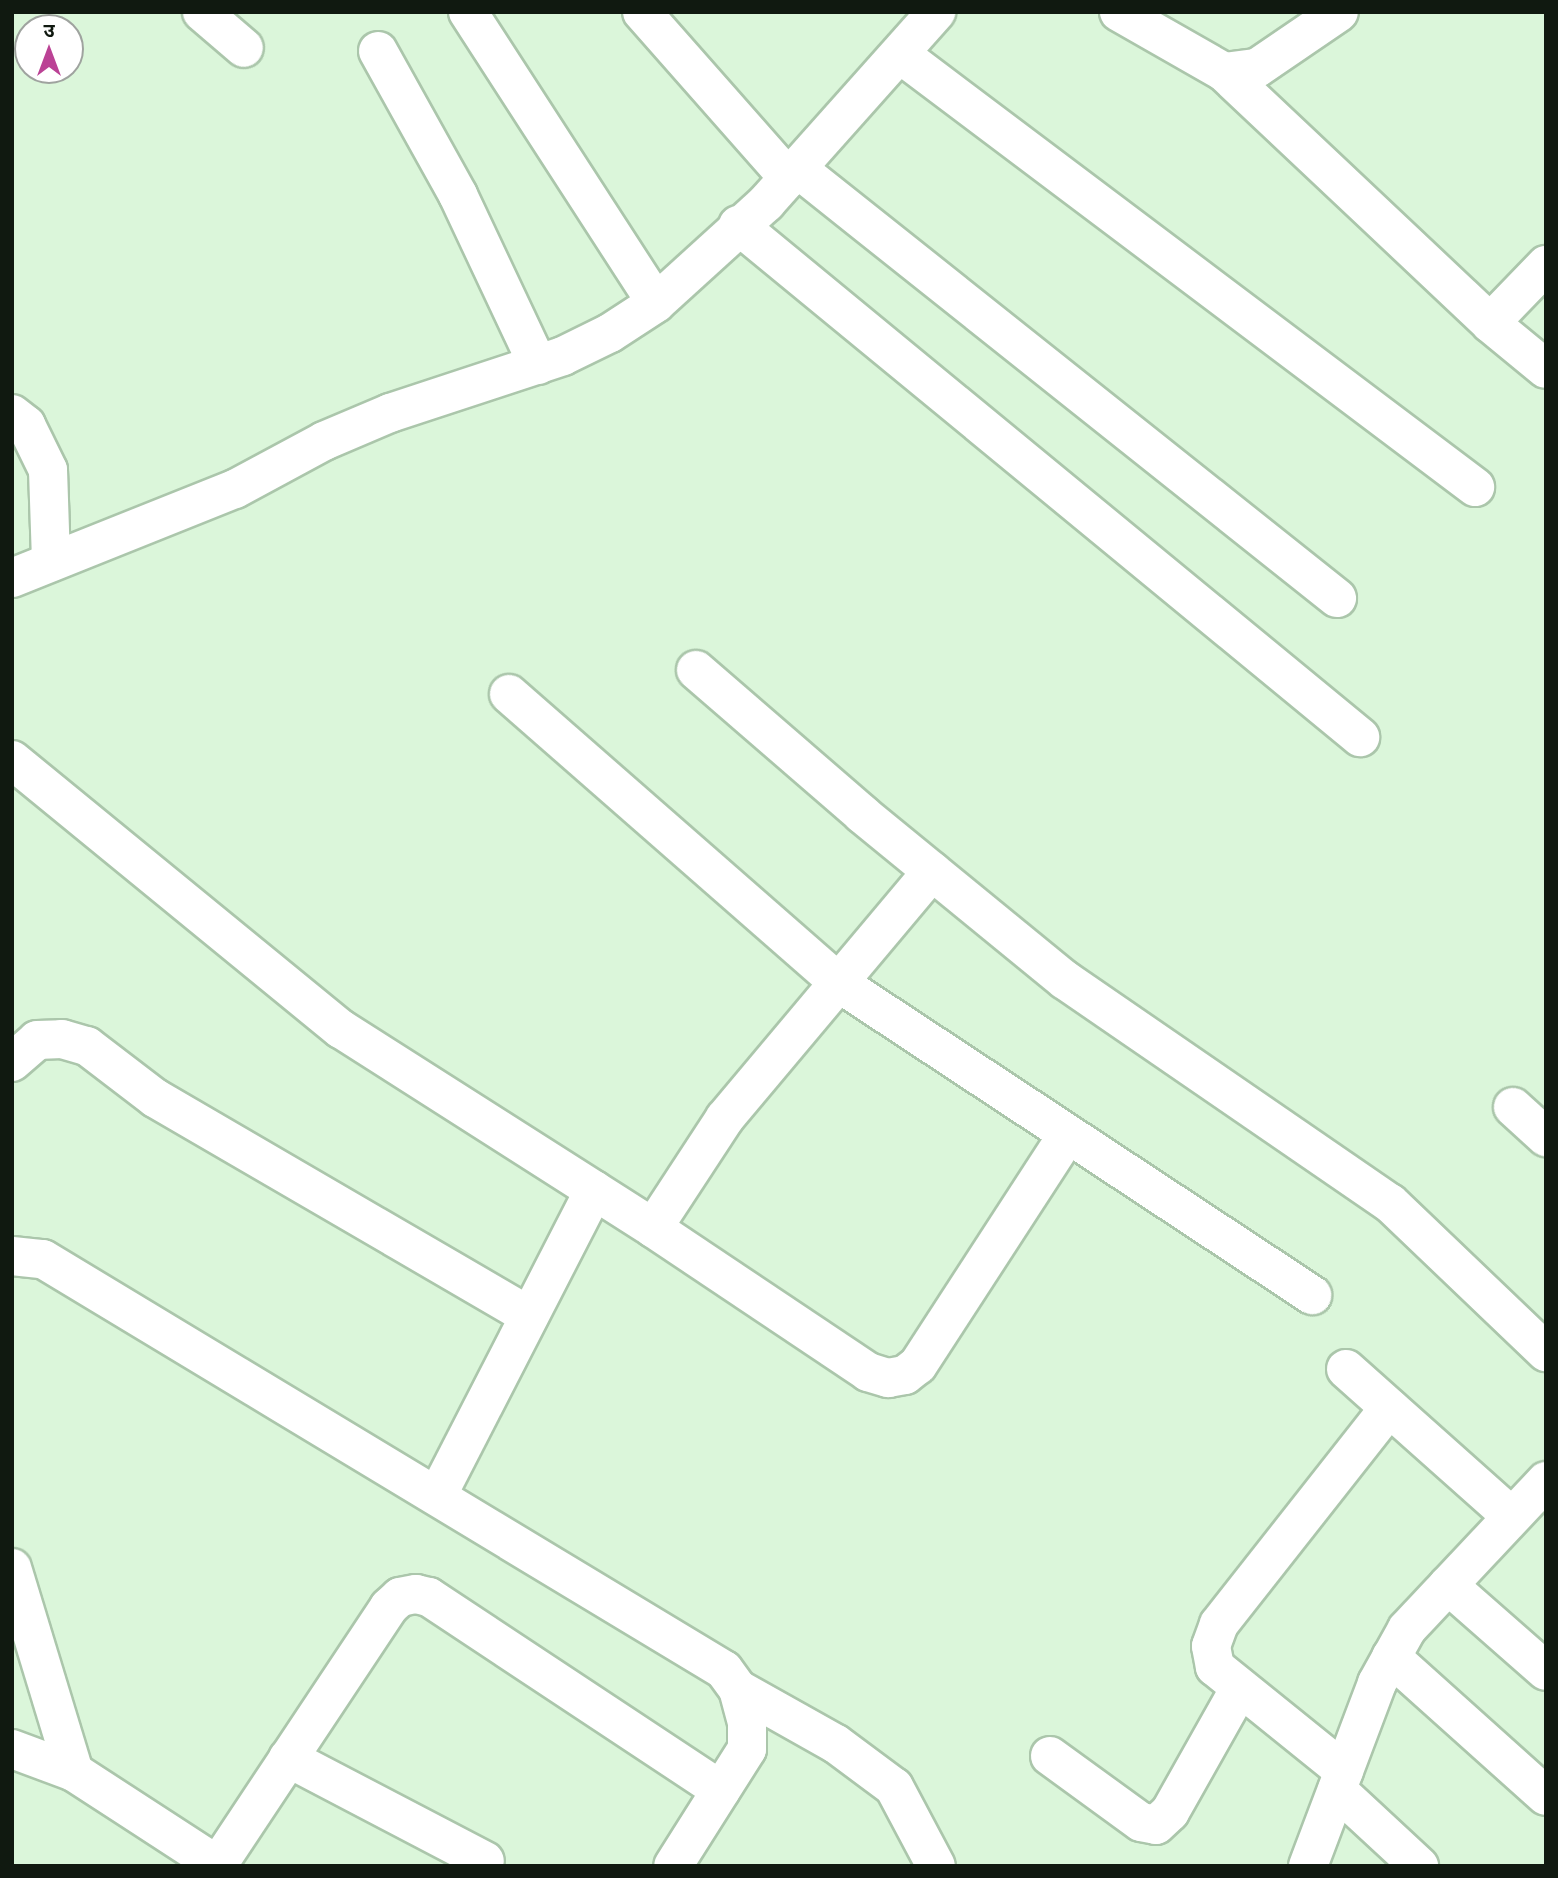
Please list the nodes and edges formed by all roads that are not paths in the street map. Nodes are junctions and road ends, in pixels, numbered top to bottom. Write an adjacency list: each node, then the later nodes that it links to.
1 (202, 12): 7 (street)
2 (468, 12): 14 (street)
3 (642, 12): 11 (street)
4 (936, 12): 9 (street)
5 (1119, 12): 10 (street)
6 (1339, 12): 10 (street)
7 (244, 48)
8 (378, 51): 16 (street)
9 (900, 54): 11 (street); 19 (street)
10 (1224, 72): 15 (street)
11 (793, 174): 12 (street); 22 (street)
12 (738, 225): 14 (street); 25 (street)
13 (1546, 265): 15 (street)
14 (656, 303): 16 (street)
15 (1490, 323): 17 (street)
16 (538, 365): 20 (street)
17 (1546, 369)
18 (12, 414): 20 (street)
19 (1475, 487)
20 (51, 562): 21 (street)
21 (12, 578)
22 (1337, 598)
23 (695, 670): 27 (street)
24 (509, 694): 28 (street)
25 (1360, 737)
26 (12, 760): 33 (street)
27 (932, 871): 28 (street); 38 (street)
28 (839, 983): 31 (street); 34 (street)
29 (12, 1062): 37 (street)
30 (1513, 1107): 32 (street)
31 (1068, 1134): 34 (street); 36 (street)
32 (1546, 1138)
33 (594, 1190): 34 (street); 37 (street)
34 (653, 1228)
35 (12, 1256): 42 (street)
36 (1312, 1295)
37 (529, 1316): 42 (street)
38 (1546, 1352)
39 (1346, 1369): 40 (street)
40 (1389, 1408): 43 (street); 49 (street)
41 (1546, 1481): 43 (street)
42 (437, 1496): 50 (street)
43 (1512, 1517): 45 (street)
44 (12, 1569): 46 (street)
45 (1448, 1586): 47 (street); 48 (street)
46 (19, 1605): 54 (street)
47 (1391, 1657): 55 (street); 57 (street)
48 (1546, 1671)
49 (1240, 1688): 52 (street); 55 (street)
50 (738, 1689): 56 (street); 61 (street)
51 (12, 1749): 54 (street)
52 (1050, 1756)
53 (288, 1758): 56 (street); 58 (street); 59 (street)
54 (74, 1772): 59 (street)
55 (1340, 1780): 62 (street); 63 (street)
56 (721, 1790): 60 (street)
57 (1546, 1796)
58 (485, 1861)
59 (218, 1865)
60 (673, 1866)
61 (936, 1866)
62 (1308, 1866)
63 (1419, 1866)

